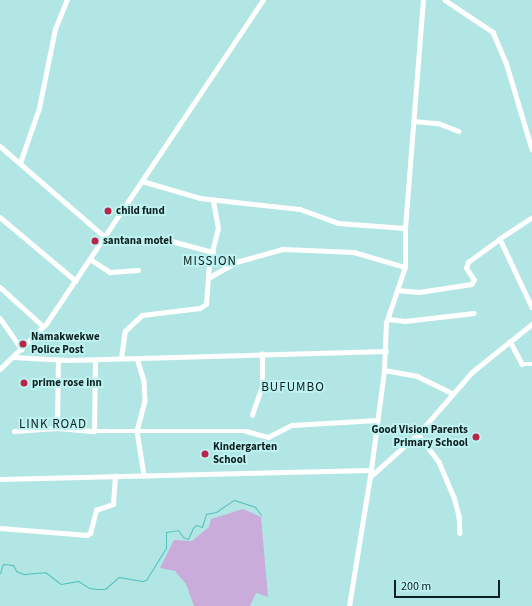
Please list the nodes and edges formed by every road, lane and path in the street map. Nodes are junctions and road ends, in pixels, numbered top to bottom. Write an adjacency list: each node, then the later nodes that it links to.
1 (67, 0): 9 (street)
2 (263, 0): 10 (street)
3 (423, 0): 5 (street)
4 (445, 0): 8 (street)
5 (413, 121): 6 (street); 14 (street)
6 (459, 131)
7 (0, 146): 9 (street)
8 (532, 149)
9 (20, 163): 15 (street)
10 (142, 181): 11 (street); 15 (street)
11 (213, 200): 14 (street); 18 (street)
12 (0, 217): 23 (street)
13 (532, 218): 17 (street)
14 (404, 228): 20 (street)
15 (104, 236): 19 (street)
16 (164, 239): 18 (street)
17 (500, 239): 25 (street); 26 (street)
18 (213, 252): 22 (street)
19 (90, 259): 21 (street); 23 (street)
20 (405, 267): 22 (street); 25 (street)
21 (138, 270)
22 (210, 277): 37 (street)
23 (76, 281): 31 (street)
24 (0, 287): 31 (street)
25 (397, 290): 29 (street)
26 (532, 307)
27 (474, 313): 29 (street)
28 (0, 318): 33 (street)
29 (389, 319): 34 (street)
30 (532, 324): 32 (street)
31 (44, 326): 33 (street)
32 (510, 342): 41 (street); 44 (street)
33 (22, 349): 36 (street)
34 (386, 351): 35 (street); 43 (street)
35 (262, 354): 38 (street); 45 (street)
36 (14, 357): 39 (street); 42 (street)
37 (121, 358): 38 (street); 40 (street)
38 (138, 358): 50 (street)
39 (58, 360): 40 (street); 47 (street)
40 (95, 360): 49 (street)
41 (532, 364)
42 (0, 369)
43 (384, 370): 44 (street); 46 (street)
44 (452, 393): 51 (street)
45 (252, 415)
46 (377, 420): 50 (street); 52 (street)
47 (57, 428): 48 (street); 49 (street)
48 (14, 431)
49 (94, 431): 50 (street)
50 (137, 431): 53 (street)
51 (418, 434): 55 (street); 58 (street)
52 (370, 470): 53 (street); 55 (street)
53 (144, 475): 54 (street)
54 (115, 476): 56 (street); 57 (street)
55 (370, 477): 59 (street)
56 (0, 480)
57 (0, 528)
58 (460, 534)
59 (349, 606)

